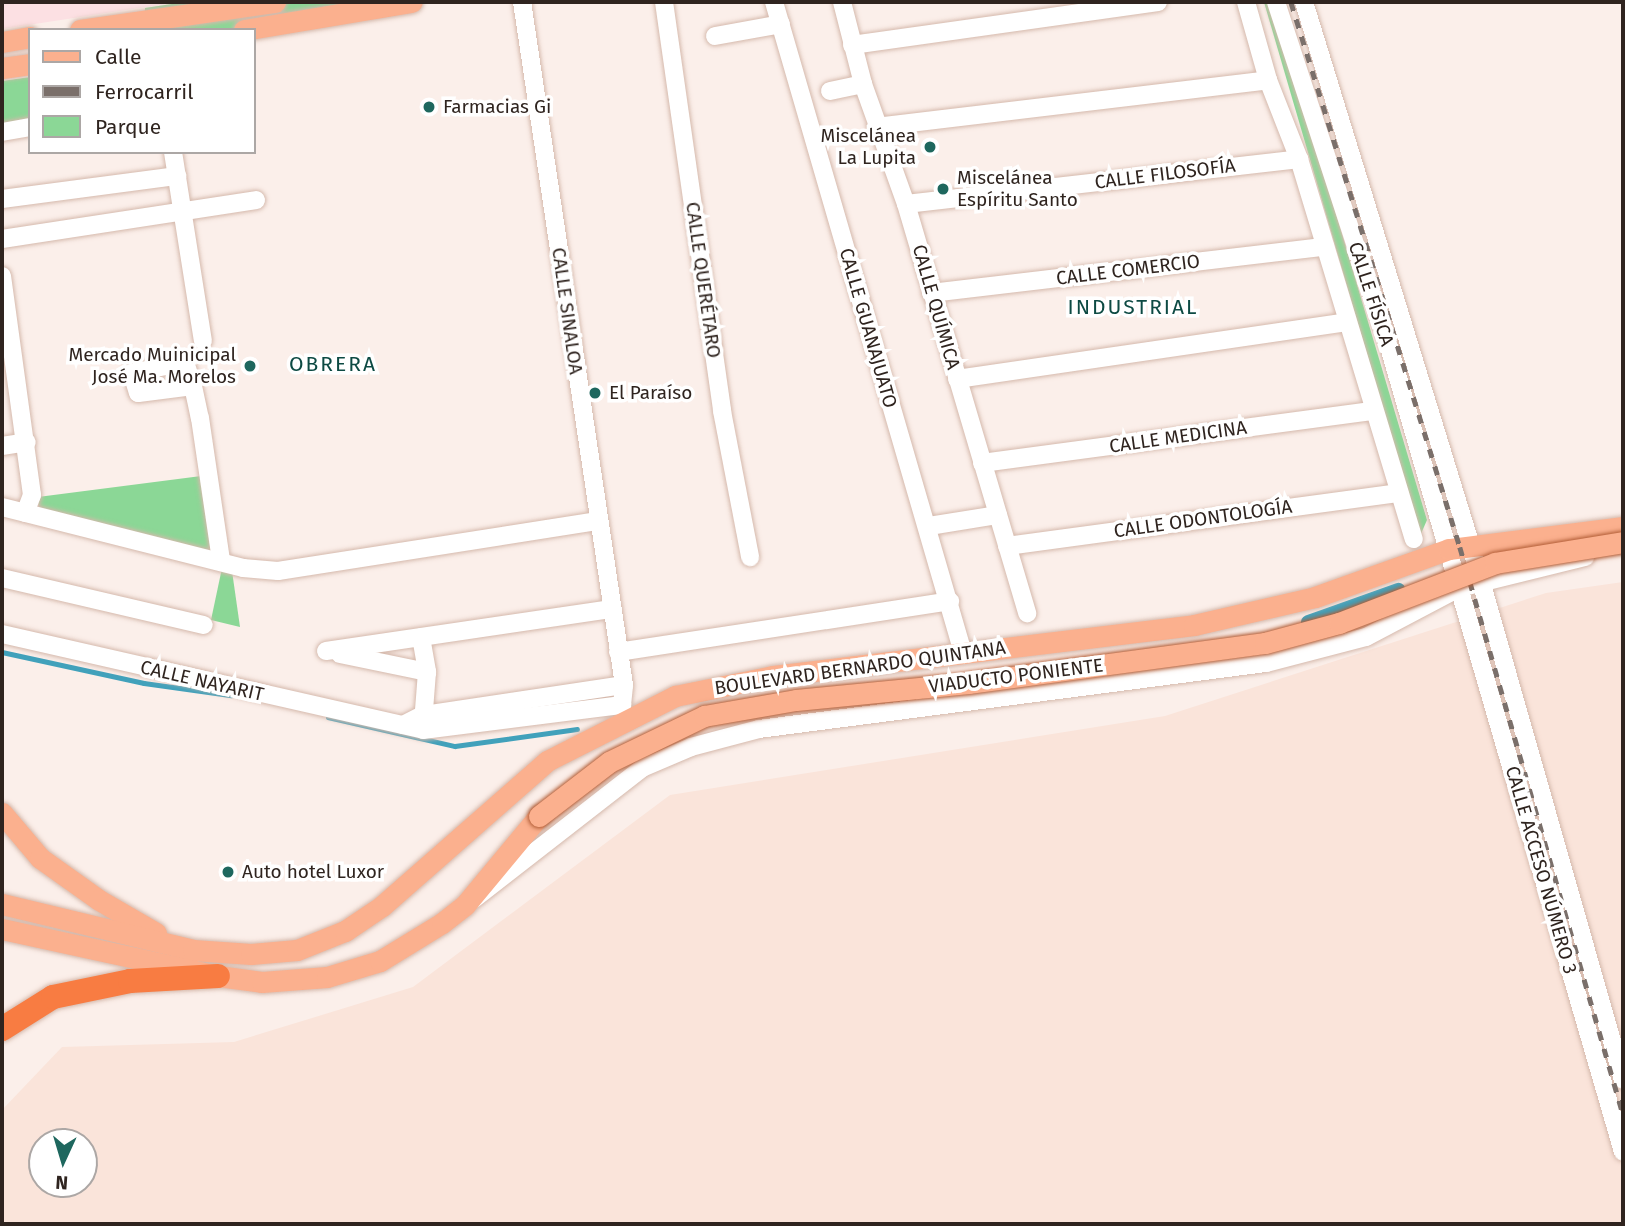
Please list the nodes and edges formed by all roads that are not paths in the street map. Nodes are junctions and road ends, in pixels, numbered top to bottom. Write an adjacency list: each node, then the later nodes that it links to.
1 (275, 2): 12 (main road)
2 (412, 2): 13 (main road)
3 (522, 2): 50 (street, CALLE SINALOA)
4 (664, 2): 59 (street, CALLE QUERÉTARO)
5 (774, 2): 11 (street, CALLE GUANAJUATO)
6 (842, 2): 17 (street, CALLE QUÍMICA)
7 (1158, 2): 17 (street)
8 (1246, 2): 20 (street, CALLE FÍSICA)
9 (1276, 2): 57 (street, CALLE FÍSICA)
10 (1304, 2): 55 (street, CALLE ACCESO NÚMERO 3)
11 (780, 24): 14 (street); 51 (street, CALLE GUANAJUATO)
12 (94, 28)
13 (256, 28)
14 (715, 36)
15 (28, 37): 16 (main road)
16 (2, 41)
17 (852, 45): 21 (street, CALLE QUÍMICA)
18 (28, 64): 19 (main road)
19 (2, 68)
20 (1268, 80): 24 (street); 27 (street, CALLE FÍSICA)
21 (863, 84): 22 (street); 24 (street, CALLE QUÍMICA)
22 (830, 91)
23 (28, 127): 25 (street)
24 (876, 127): 31 (street, CALLE QUÍMICA)
25 (2, 132)
26 (173, 154): 28 (street)
27 (1299, 159): 31 (street, CALLE FILOSOFÍA); 34 (street, CALLE FÍSICA)
28 (177, 176): 29 (street); 32 (street)
29 (2, 199)
30 (256, 200): 32 (street)
31 (906, 204): 36 (street, CALLE QUÍMICA)
32 (182, 211): 33 (street); 38 (street)
33 (2, 239)
34 (1325, 247): 36 (street, CALLE COMERCIO); 37 (street, CALLE FÍSICA)
35 (2, 276): 39 (street)
36 (932, 293): 40 (street, CALLE QUÍMICA)
37 (1347, 322): 40 (street); 42 (street, CALLE FÍSICA)
38 (203, 341)
39 (9, 369): 43 (street)
40 (957, 380): 45 (street, CALLE QUÍMICA)
41 (193, 386): 41 (street); 60 (street)
42 (1374, 411): 45 (street, CALLE MEDICINA); 46 (street, CALLE FÍSICA)
43 (27, 442): 44 (street); 48 (street)
44 (2, 446)
45 (982, 463): 49 (street, CALLE QUÍMICA)
46 (1399, 493): 53 (street, CALLE FÍSICA); 56 (street, CALLE ODONTOLOGÍA)
47 (2, 507): 48 (street)
48 (25, 513): 60 (street)
49 (998, 515): 51 (street); 56 (street, CALLE QUÍMICA)
50 (598, 521): 60 (street); 65 (street, CALLE SINALOA)
51 (929, 526): 64 (street, CALLE GUANAJUATO)
52 (1623, 527): 55 (main road, BOULEVARD BERNARDO QUINTANA)
53 (1414, 539)
54 (1623, 542): 77 (main road, VIADUCTO PONIENTE, bridge)
55 (1471, 545): 57 (main road, BOULEVARD BERNARDO QUINTANA); 62 (street, CALLE ACCESO NÚMERO 3)
56 (1007, 546): 66 (street, CALLE QUÍMICA)
57 (1449, 549): 63 (street, CALLE FÍSICA); 71 (main road, BOULEVARD BERNARDO QUINTANA)
58 (1623, 551): 62 (street)
59 (750, 557)
60 (221, 560)
61 (2, 578): 67 (street)
62 (1481, 582): 63 (street); 82 (street, CALLE ACCESO NÚMERO 3)
63 (1459, 588): 77 (street); 83 (street, CALLE ACCESO NÚMERO 3)
64 (950, 601): 70 (street); 71 (street, CALLE GUANAJUATO)
65 (612, 608): 69 (street); 70 (street, CALLE SINALOA)
66 (1027, 613)
67 (204, 625)
68 (2, 634): 74 (street, CALLE NAYARIT)
69 (421, 637): 72 (street); 72 (street)
70 (618, 652): 73 (street, CALLE SINALOA)
71 (964, 653): 79 (main road, BOULEVARD BERNARDO QUINTANA)
72 (427, 671): 74 (street)
73 (624, 694): 74 (street, CALLE NAYARIT)
74 (423, 722)
75 (2, 813): 79 (main road)
76 (2, 904): 79 (main road, BOULEVARD BERNARDO QUINTANA)
77 (465, 905): 80 (main road)
78 (2, 929): 80 (main road)
79 (193, 950)
80 (218, 976): 81 (highway)
81 (2, 1029)
82 (1623, 1080)
83 (1623, 1152)

